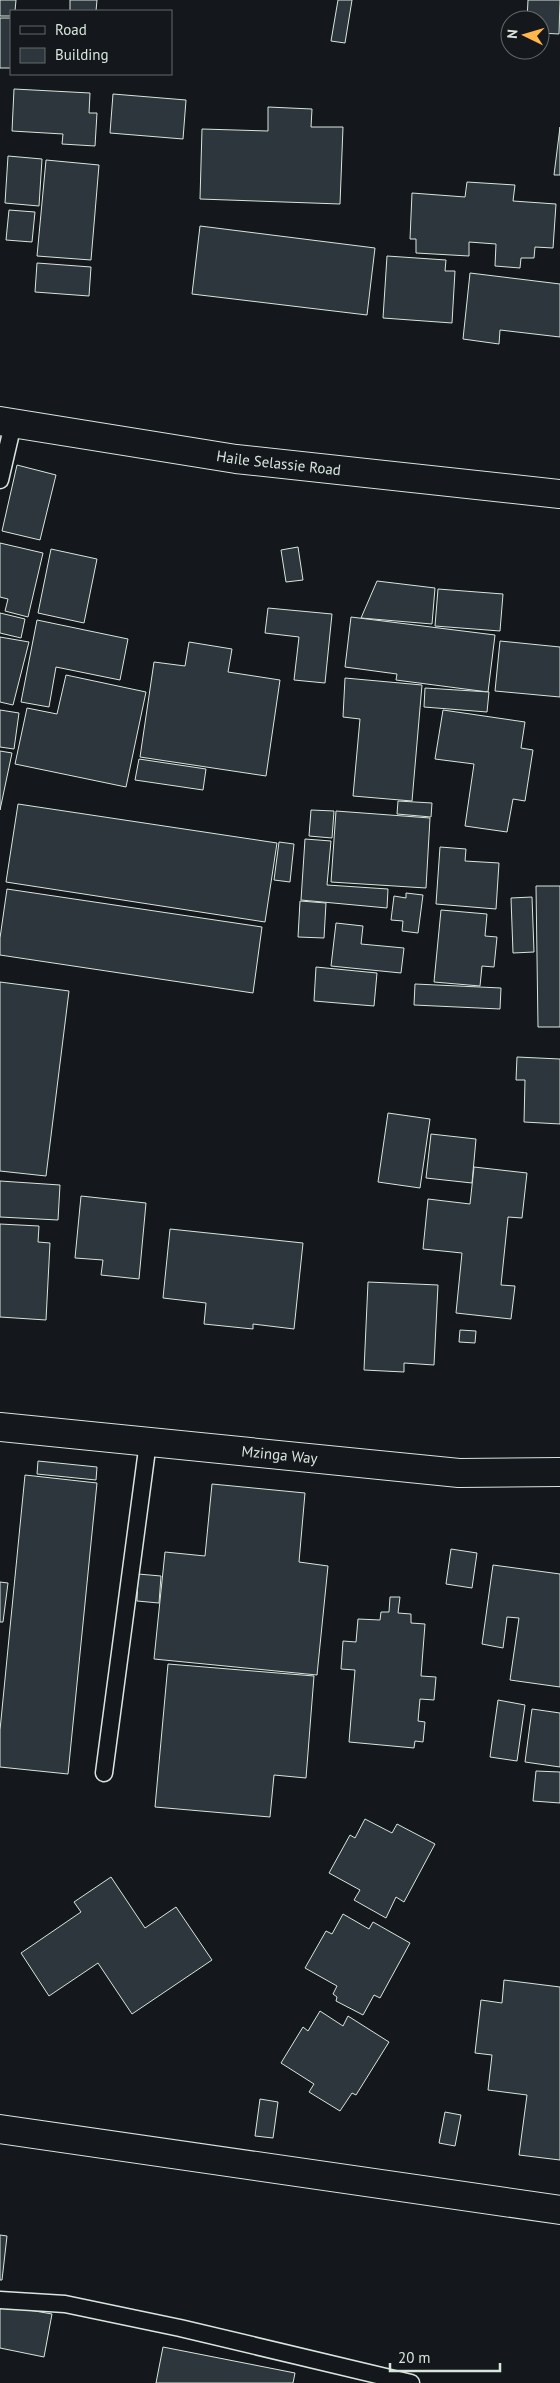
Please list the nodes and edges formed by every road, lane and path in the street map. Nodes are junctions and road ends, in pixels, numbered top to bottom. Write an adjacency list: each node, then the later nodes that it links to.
1 (6, 423): 2 (lane); 3 (street, Haile Selassie Road)
2 (0, 480)
3 (560, 494)
4 (0, 1427): 5 (street, Mzinga Way)
5 (148, 1442): 6 (street, Mzinga Way); 7 (lane)
6 (560, 1472)
7 (104, 1773)
8 (0, 2129): 9 (street)
9 (560, 2210)
10 (0, 2300): 11 (lane)
11 (411, 2383)

